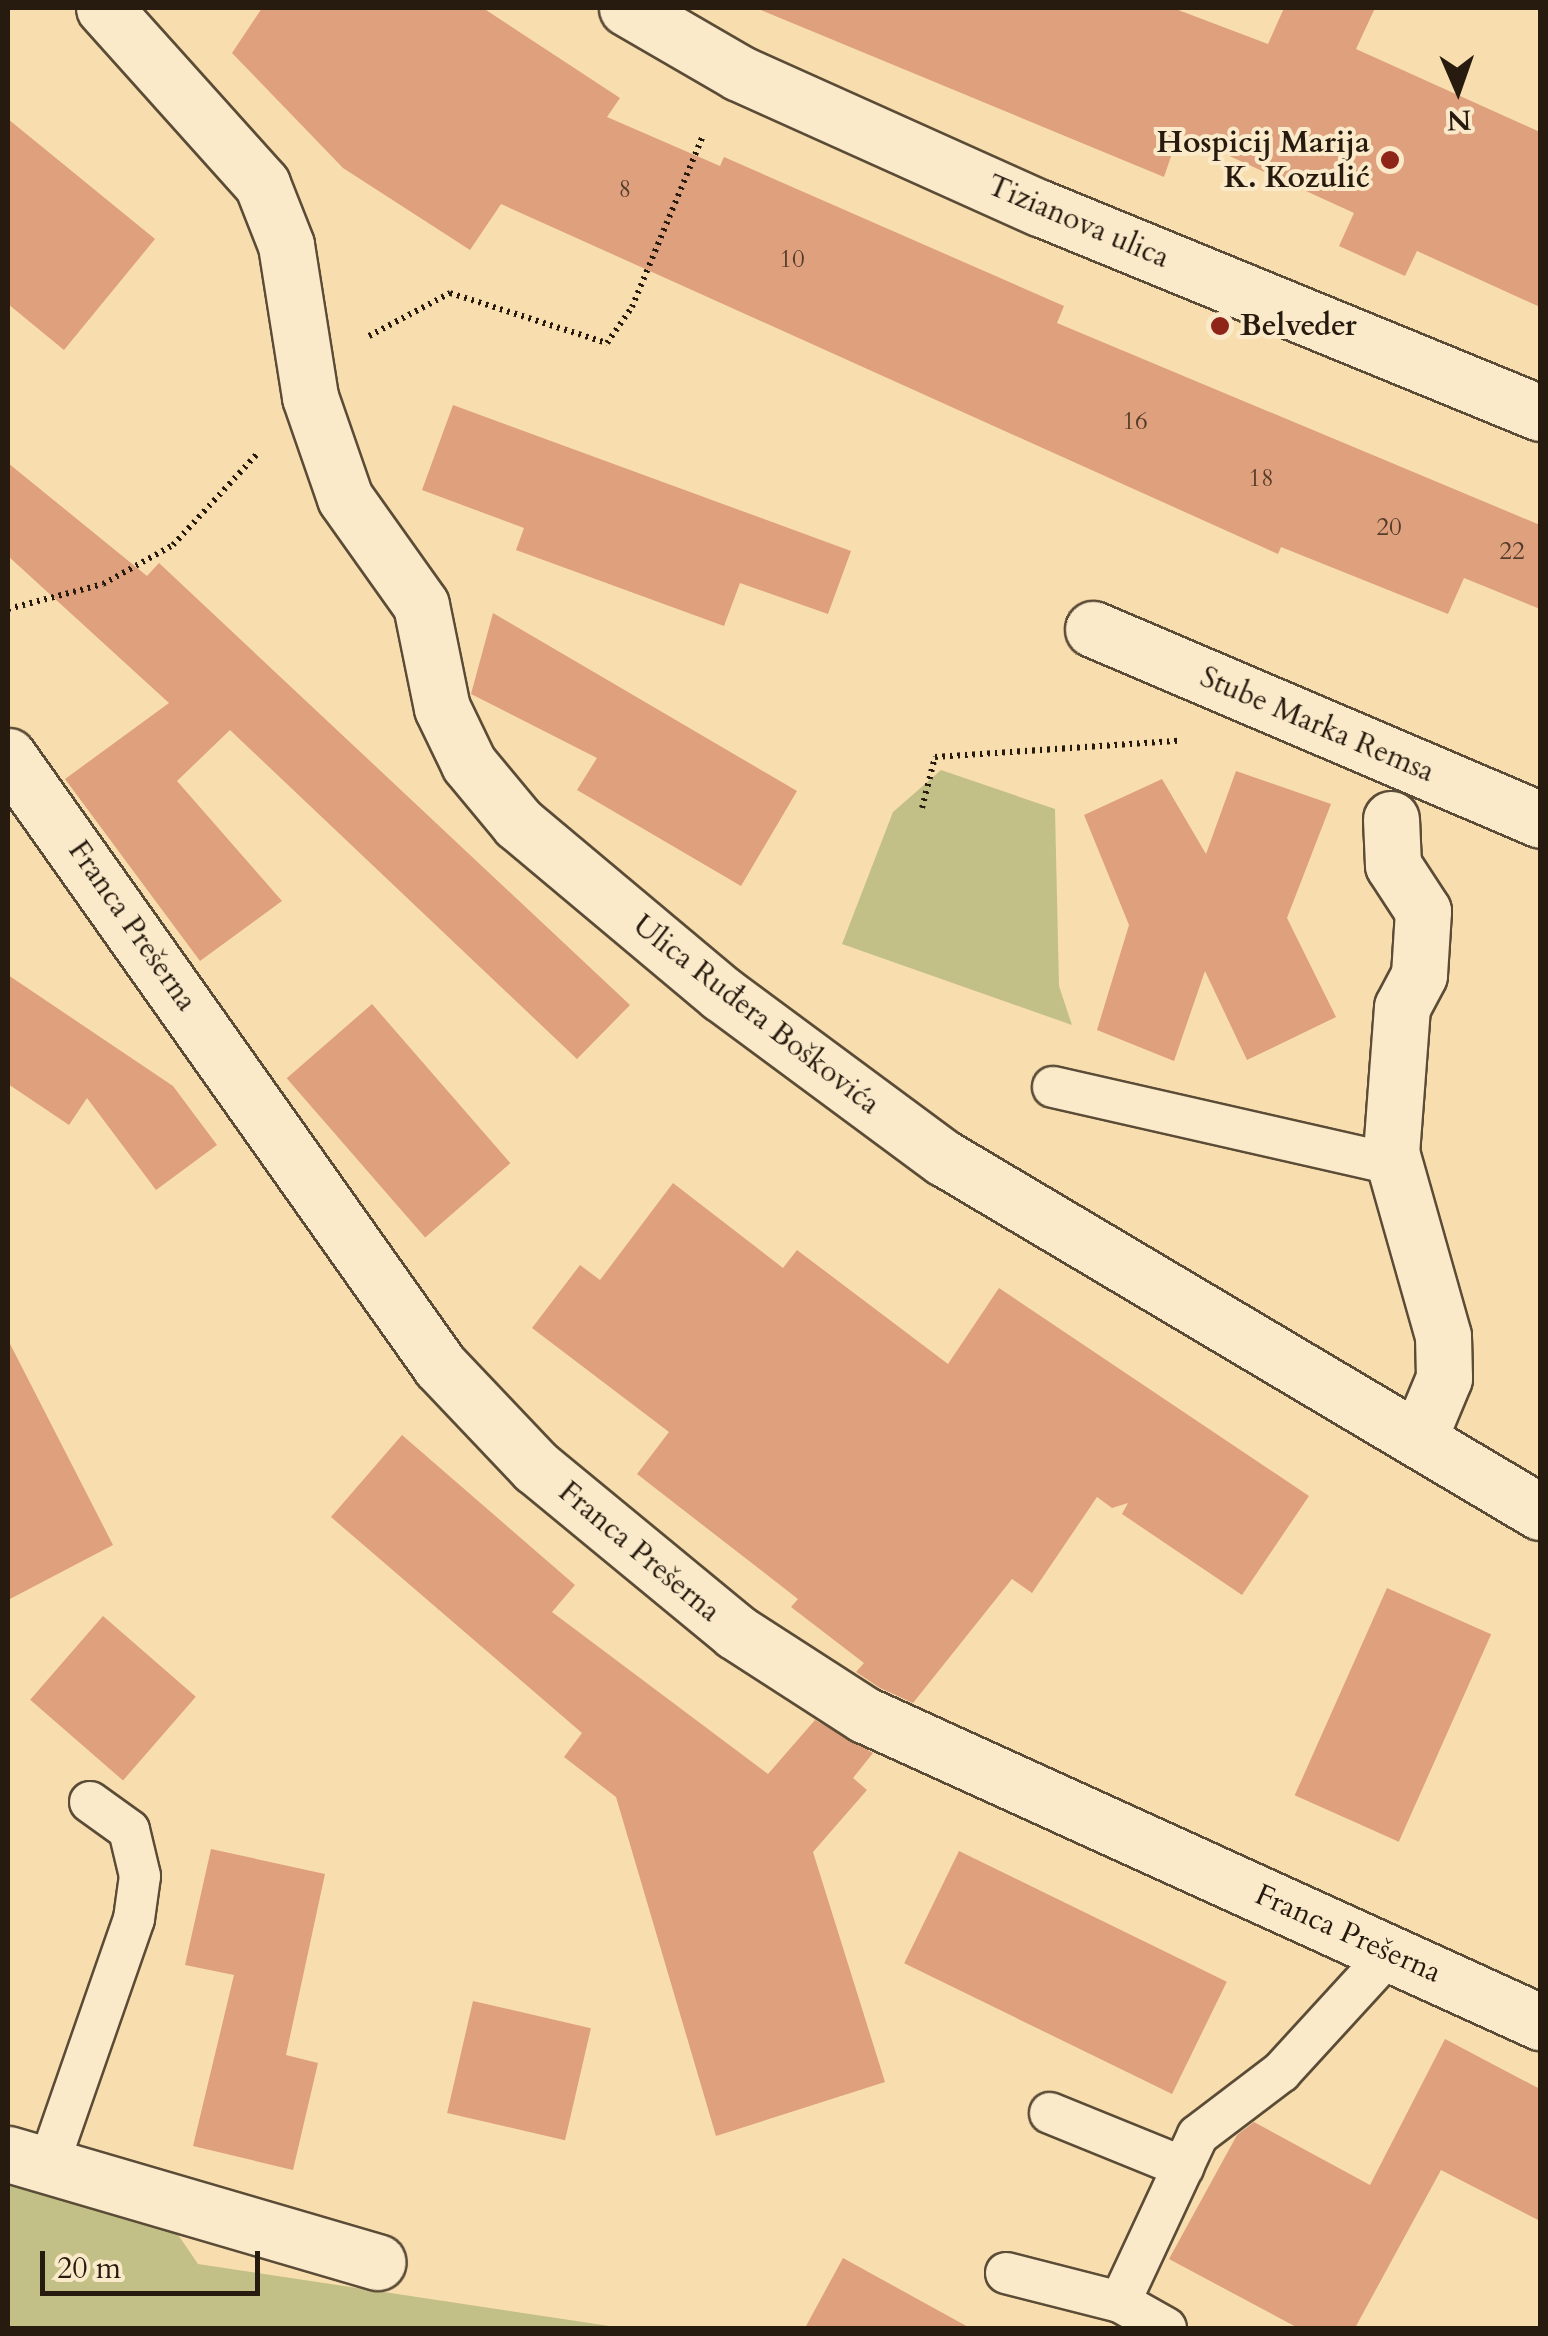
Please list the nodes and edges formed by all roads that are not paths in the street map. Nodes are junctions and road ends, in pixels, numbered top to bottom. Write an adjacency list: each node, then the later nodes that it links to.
1 (104, 8): 10 (street, Ulica Ruđera Boškovića)
2 (627, 8): 3 (street, Tizianova ulica)
3 (1540, 414)
4 (1094, 629): 7 (street, Stube Marka Remsa)
5 (8, 756): 13 (street, Franca Prešerna)
6 (1391, 820): 9 (street)
7 (1540, 820)
8 (1052, 1087): 9 (lane)
9 (1393, 1164): 10 (street)
10 (1419, 1438): 11 (street, Ulica Ruđera Boškovića)
11 (1540, 1512)
12 (90, 1802): 16 (lane)
13 (1390, 1953): 14 (street, Franca Prešerna); 17 (lane)
14 (1540, 2022)
15 (1050, 2113): 17 (lane)
16 (28, 2158): 18 (street)
17 (1184, 2167): 20 (lane)
18 (378, 2262)
19 (1006, 2274): 20 (lane)
20 (1120, 2302): 21 (lane)
21 (1166, 2328)

